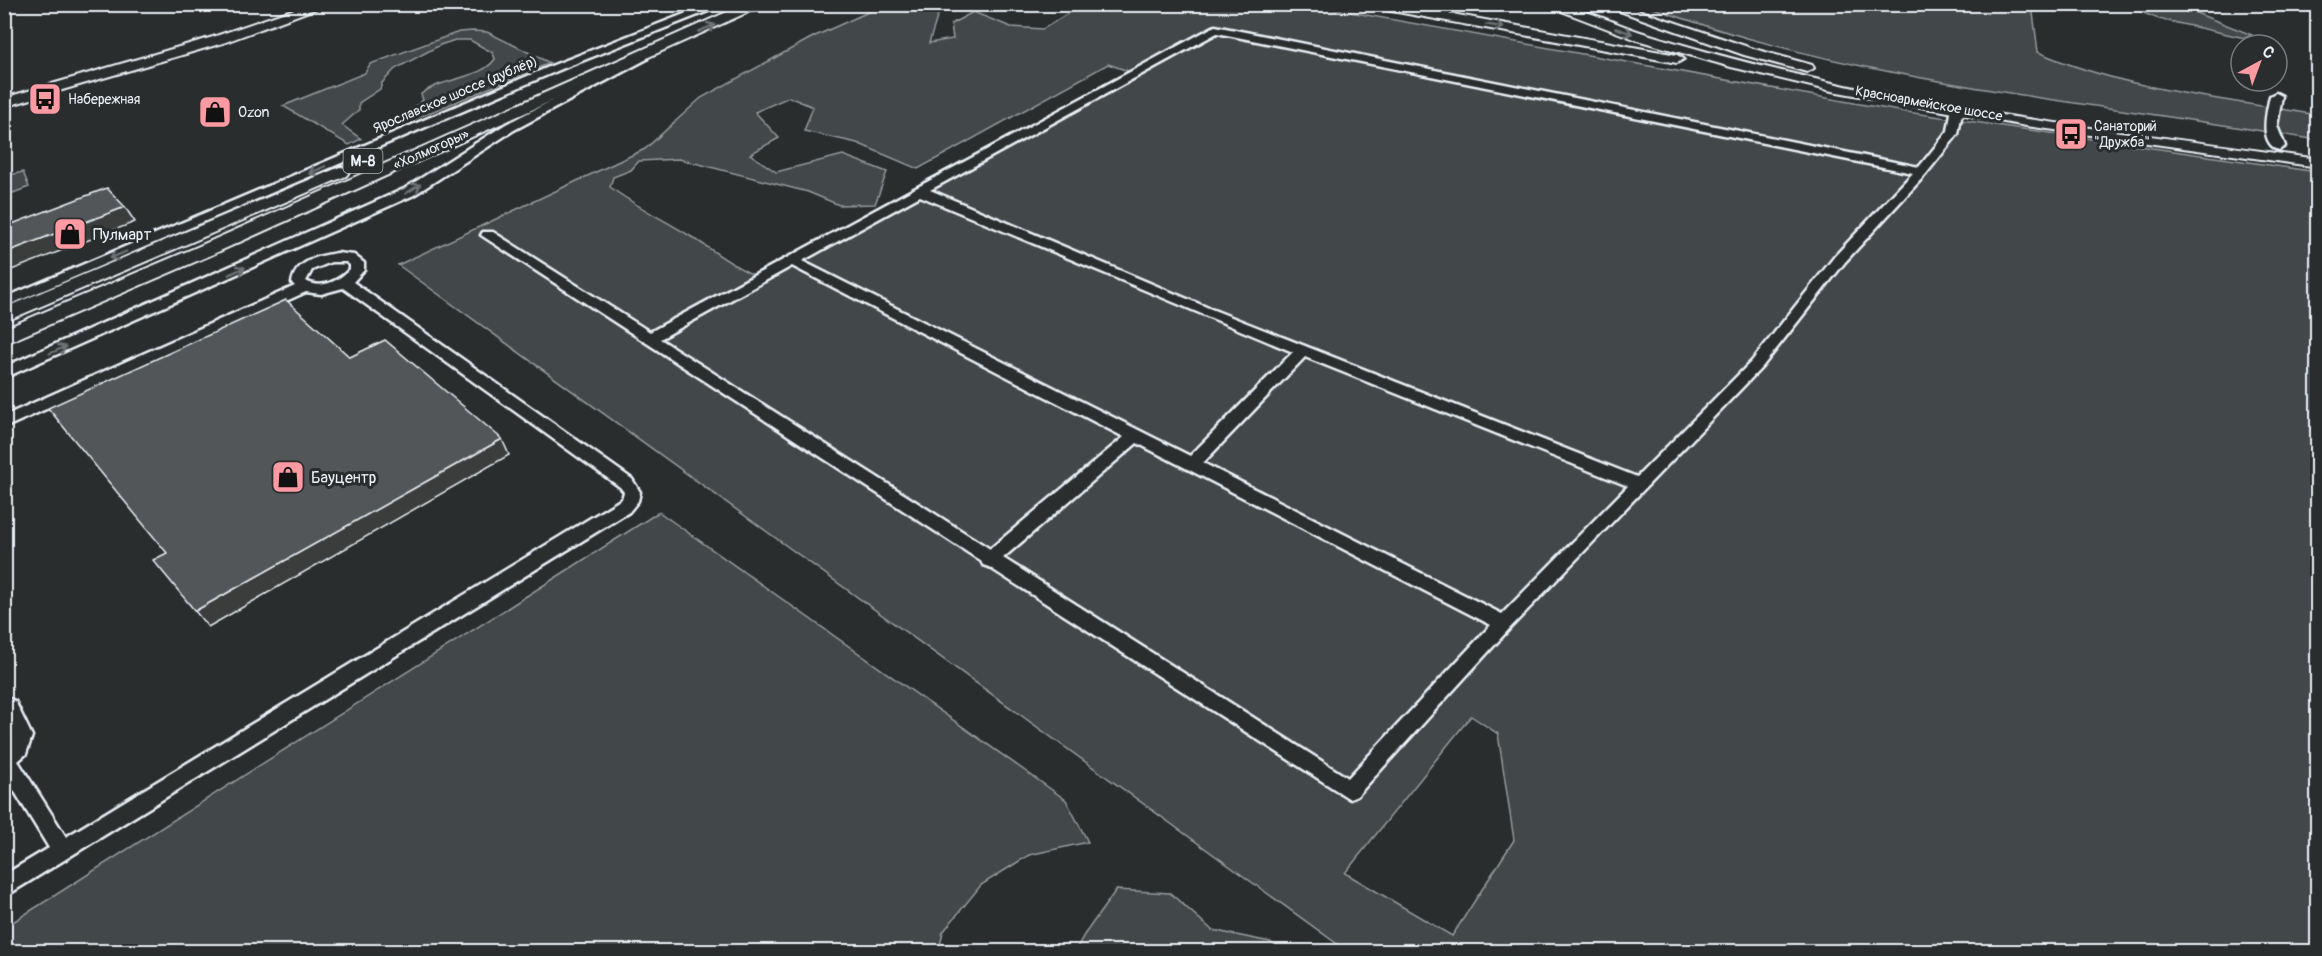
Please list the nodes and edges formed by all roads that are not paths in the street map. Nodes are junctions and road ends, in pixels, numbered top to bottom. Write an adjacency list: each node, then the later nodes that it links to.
1 (322, 4): 12 (main road)
2 (721, 4): 27 (street, Ярославское шоссе (дублёр), one-way to 27); 28 (highway, «Холмогоры» / М-8)
3 (759, 4): 8 (highway, «Холмогоры» / М-8, one-way to 3)
4 (1375, 4): 10 (main road, one-way to 10)
5 (1549, 4): 10 (main road, Красноармейское шоссе, one-way to 10)
6 (1582, 4): 9 (main road, Красноармейское шоссе)
7 (1606, 4): 9 (main road)
8 (655, 51): 19 (street, one-way to 8); 29 (highway, «Холмогоры» / М-8)
9 (1827, 74): 14 (main road, Красноармейское шоссе)
10 (1834, 87): 13 (main road, Красноармейское шоссе)
11 (2276, 96): 14 (street)
12 (4, 103)
13 (1962, 110): 16 (main road, Красноармейское шоссе); 17 (street)
14 (2279, 146): 15 (main road, Красноармейское шоссе)
15 (2318, 152)
16 (2318, 162)
17 (1922, 171): 18 (street); 36 (street)
18 (920, 191): 23 (street); 31 (street)
19 (328, 231): 21 (street); 22 (street)
20 (488, 235): 30 (street)
21 (267, 257): 24 (street); 32 (street, one-way to 21)
22 (330, 258): 24 (street); 25 (street)
23 (792, 261): 30 (street); 34 (street)
24 (305, 269): 26 (street)
25 (344, 282): 26 (street); 41 (street)
26 (305, 287): 33 (street)
27 (4, 303)
28 (4, 316)
29 (4, 337)
30 (649, 339): 37 (street)
31 (1303, 350): 35 (street); 36 (street)
32 (4, 373)
33 (4, 423)
34 (1135, 436): 35 (street); 37 (street)
35 (1193, 463): 38 (street)
36 (1641, 485): 38 (street)
37 (989, 560): 38 (street)
38 (1504, 623)
39 (4, 705): 40 (street)
40 (5, 760): 41 (street)
41 (63, 851): 42 (street)
42 (4, 887)

